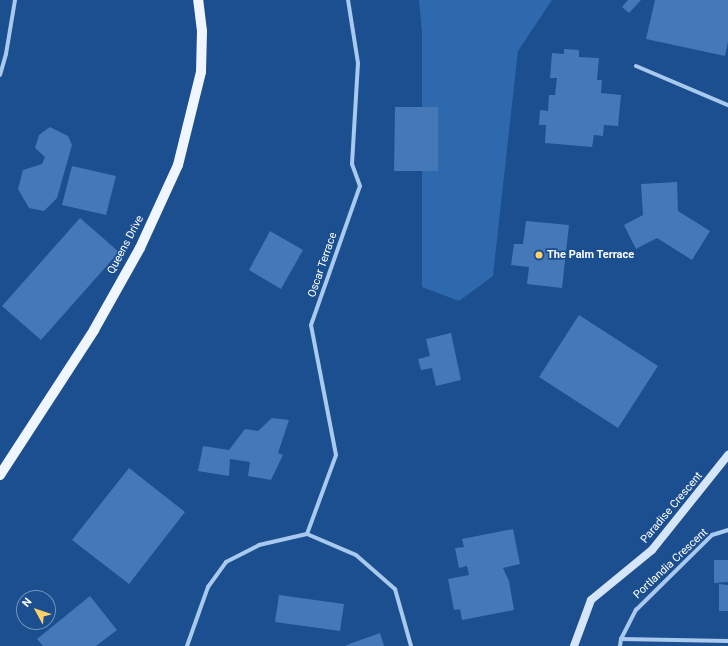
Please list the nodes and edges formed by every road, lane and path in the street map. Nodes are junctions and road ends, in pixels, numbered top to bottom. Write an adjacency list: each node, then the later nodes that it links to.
1 (15, 0): 5 (street)
2 (198, 0): 8 (main road, Queens Drive)
3 (348, 0): 10 (street, Oscar Terrace)
4 (636, 66): 6 (street)
5 (0, 75)
6 (728, 105)
7 (728, 455): 15 (street, Paradise Crescent)
8 (0, 475)
9 (728, 530): 11 (street, Portlandia Crescent)
10 (307, 534): 13 (street); 14 (street)
11 (621, 639): 12 (street); 16 (street, Portlandia Crescent)
12 (728, 641)
13 (187, 646)
14 (411, 646)
15 (574, 646)
16 (620, 646)

